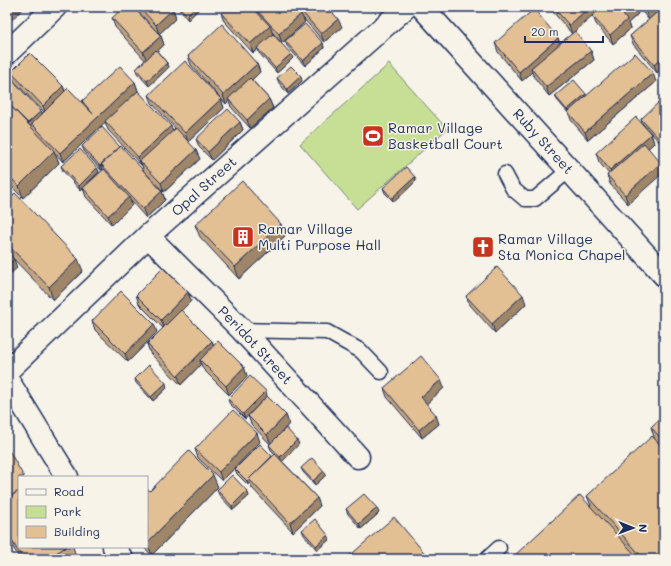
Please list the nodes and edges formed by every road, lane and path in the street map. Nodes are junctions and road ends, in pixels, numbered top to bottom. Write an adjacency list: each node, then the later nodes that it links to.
1 (55, 7): 4 (street)
2 (406, 7): 7 (street, Opal Street)
3 (422, 7): 5 (street, Ruby Street)
4 (7, 52)
5 (569, 170): 6 (lane); 8 (street, Ruby Street)
6 (505, 174)
7 (148, 236): 9 (street, Peridot Street); 10 (street, Opal Street)
8 (664, 275)
9 (242, 330): 11 (lane); 13 (street, Peridot Street)
10 (7, 371)
11 (381, 372)
12 (7, 379): 14 (street)
13 (358, 457)
14 (66, 476)
15 (115, 548): 17 (street)
16 (499, 548): 18 (lane)
17 (122, 559)
18 (487, 559)

